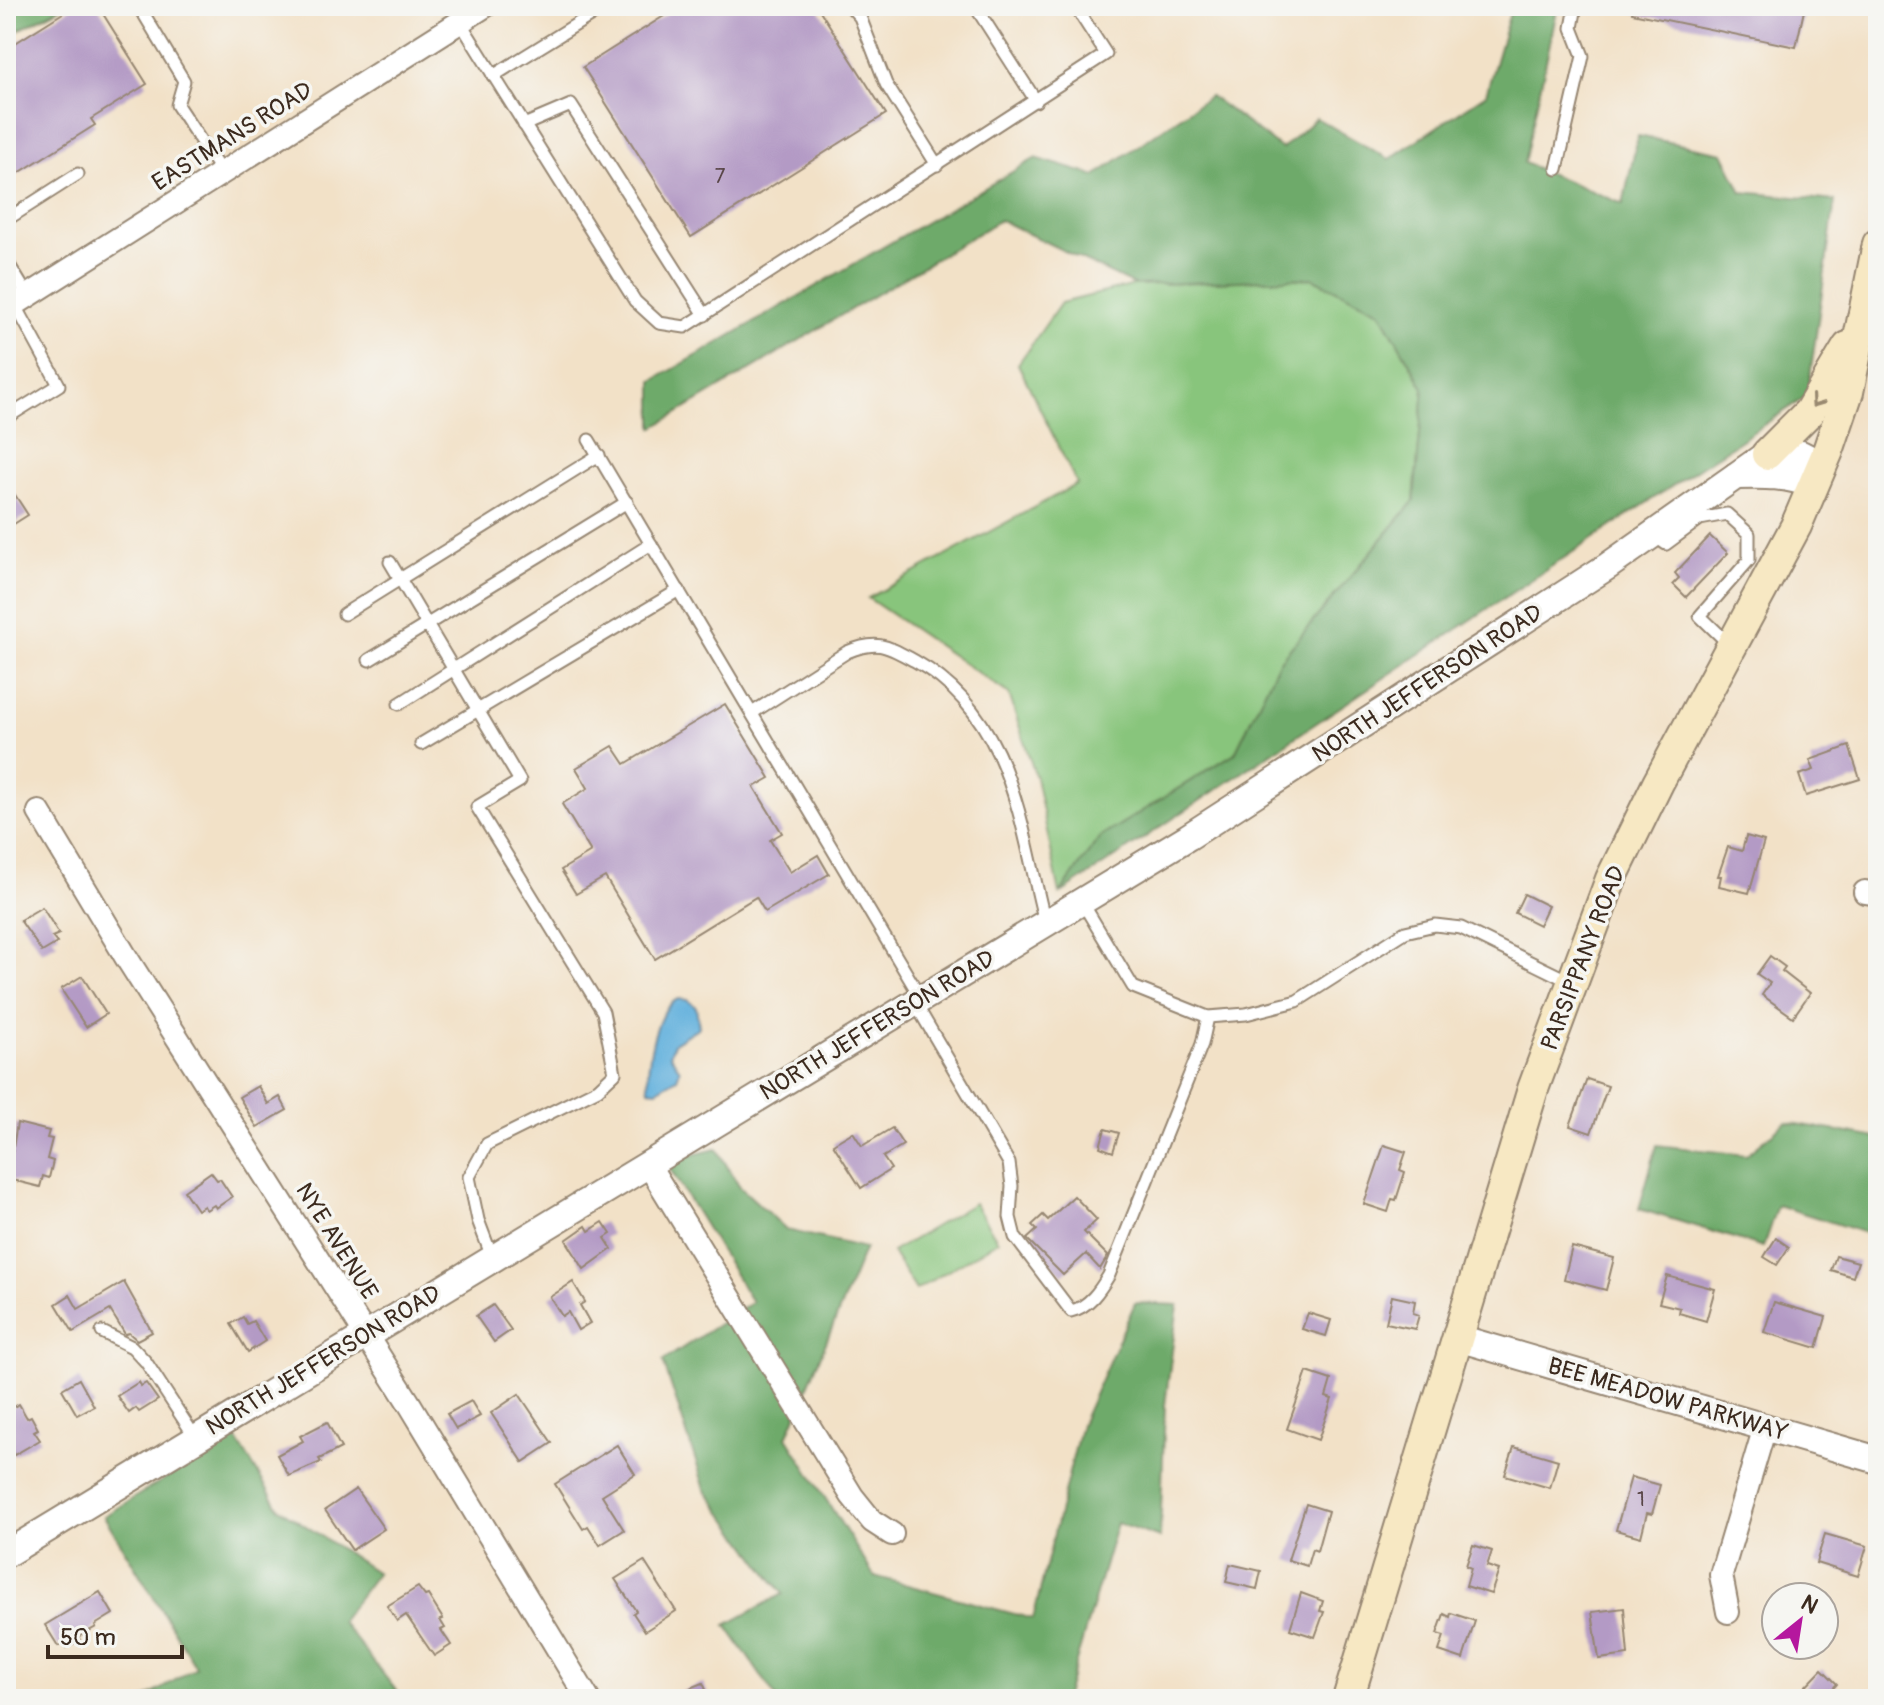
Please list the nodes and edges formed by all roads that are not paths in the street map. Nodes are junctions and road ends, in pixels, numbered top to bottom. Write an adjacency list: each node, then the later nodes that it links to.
1 (139, 6): 13 (lane)
2 (606, 6): 8 (lane)
3 (850, 6): 11 (lane)
4 (975, 6): 9 (lane)
5 (1075, 6): 9 (lane)
6 (1576, 6): 12 (lane)
7 (474, 11): 8 (lane); 13 (street, EASTMANS ROAD)
8 (493, 76): 10 (lane)
9 (1036, 101): 11 (lane)
10 (524, 125): 20 (lane); 20 (lane)
11 (937, 165): 20 (lane)
12 (1557, 169)
13 (222, 173): 18 (street, EASTMANS ROAD)
14 (78, 174): 15 (lane)
15 (6, 220)
16 (1878, 244): 19 (main road, PARSIPPANY ROAD)
17 (6, 260): 18 (lane)
18 (16, 303): 21 (lane)
19 (1865, 308): 23 (main road, one-way to 23); 25 (main road, PARSIPPANY ROAD)
20 (705, 315)
21 (6, 418)
22 (589, 440): 24 (lane)
23 (1767, 454): 25 (street); 26 (street, NORTH JEFFERSON ROAD)
24 (599, 455): 27 (lane); 31 (lane)
25 (1818, 475): 26 (street); 35 (main road, PARSIPPANY ROAD)
26 (1736, 476): 28 (street, NORTH JEFFERSON ROAD)
27 (627, 502): 29 (lane); 34 (lane)
28 (1652, 535): 35 (lane); 43 (street, NORTH JEFFERSON ROAD)
29 (651, 544): 32 (lane); 37 (lane)
30 (390, 562): 31 (lane)
31 (400, 579): 33 (lane); 34 (lane)
32 (679, 590): 39 (lane); 40 (lane)
33 (344, 614)
34 (427, 624): 36 (lane); 37 (lane)
35 (1731, 646): 45 (main road, PARSIPPANY ROAD)
36 (369, 660)
37 (453, 669): 38 (lane); 39 (lane)
38 (399, 704)
39 (478, 712): 41 (lane); 49 (lane)
40 (752, 713): 44 (lane); 46 (lane)
41 (421, 744)
42 (39, 812): 51 (street, NYE AVENUE)
43 (1082, 901): 44 (street, NORTH JEFFERSON ROAD); 47 (lane)
44 (1046, 923): 46 (street, NORTH JEFFERSON ROAD)
45 (1572, 983): 47 (lane); 52 (main road, PARSIPPANY ROAD)
46 (918, 1001): 47 (lane); 48 (street, NORTH JEFFERSON ROAD)
47 (1208, 1017)
48 (648, 1164): 49 (street, NORTH JEFFERSON ROAD); 56 (street)
49 (492, 1258): 51 (street, NORTH JEFFERSON ROAD)
50 (102, 1332): 54 (lane)
51 (365, 1334): 54 (street, NORTH JEFFERSON ROAD); 59 (street, NYE AVENUE)
52 (1458, 1338): 53 (street, BEE MEADOW PARKWAY); 60 (main road, PARSIPPANY ROAD)
53 (1765, 1427): 55 (street, BEE MEADOW PARKWAY); 58 (street)
54 (196, 1438): 57 (street, NORTH JEFFERSON ROAD)
55 (1878, 1460)
56 (892, 1534)
57 (6, 1554)
58 (1728, 1612)
59 (588, 1699)
60 (1348, 1699)

